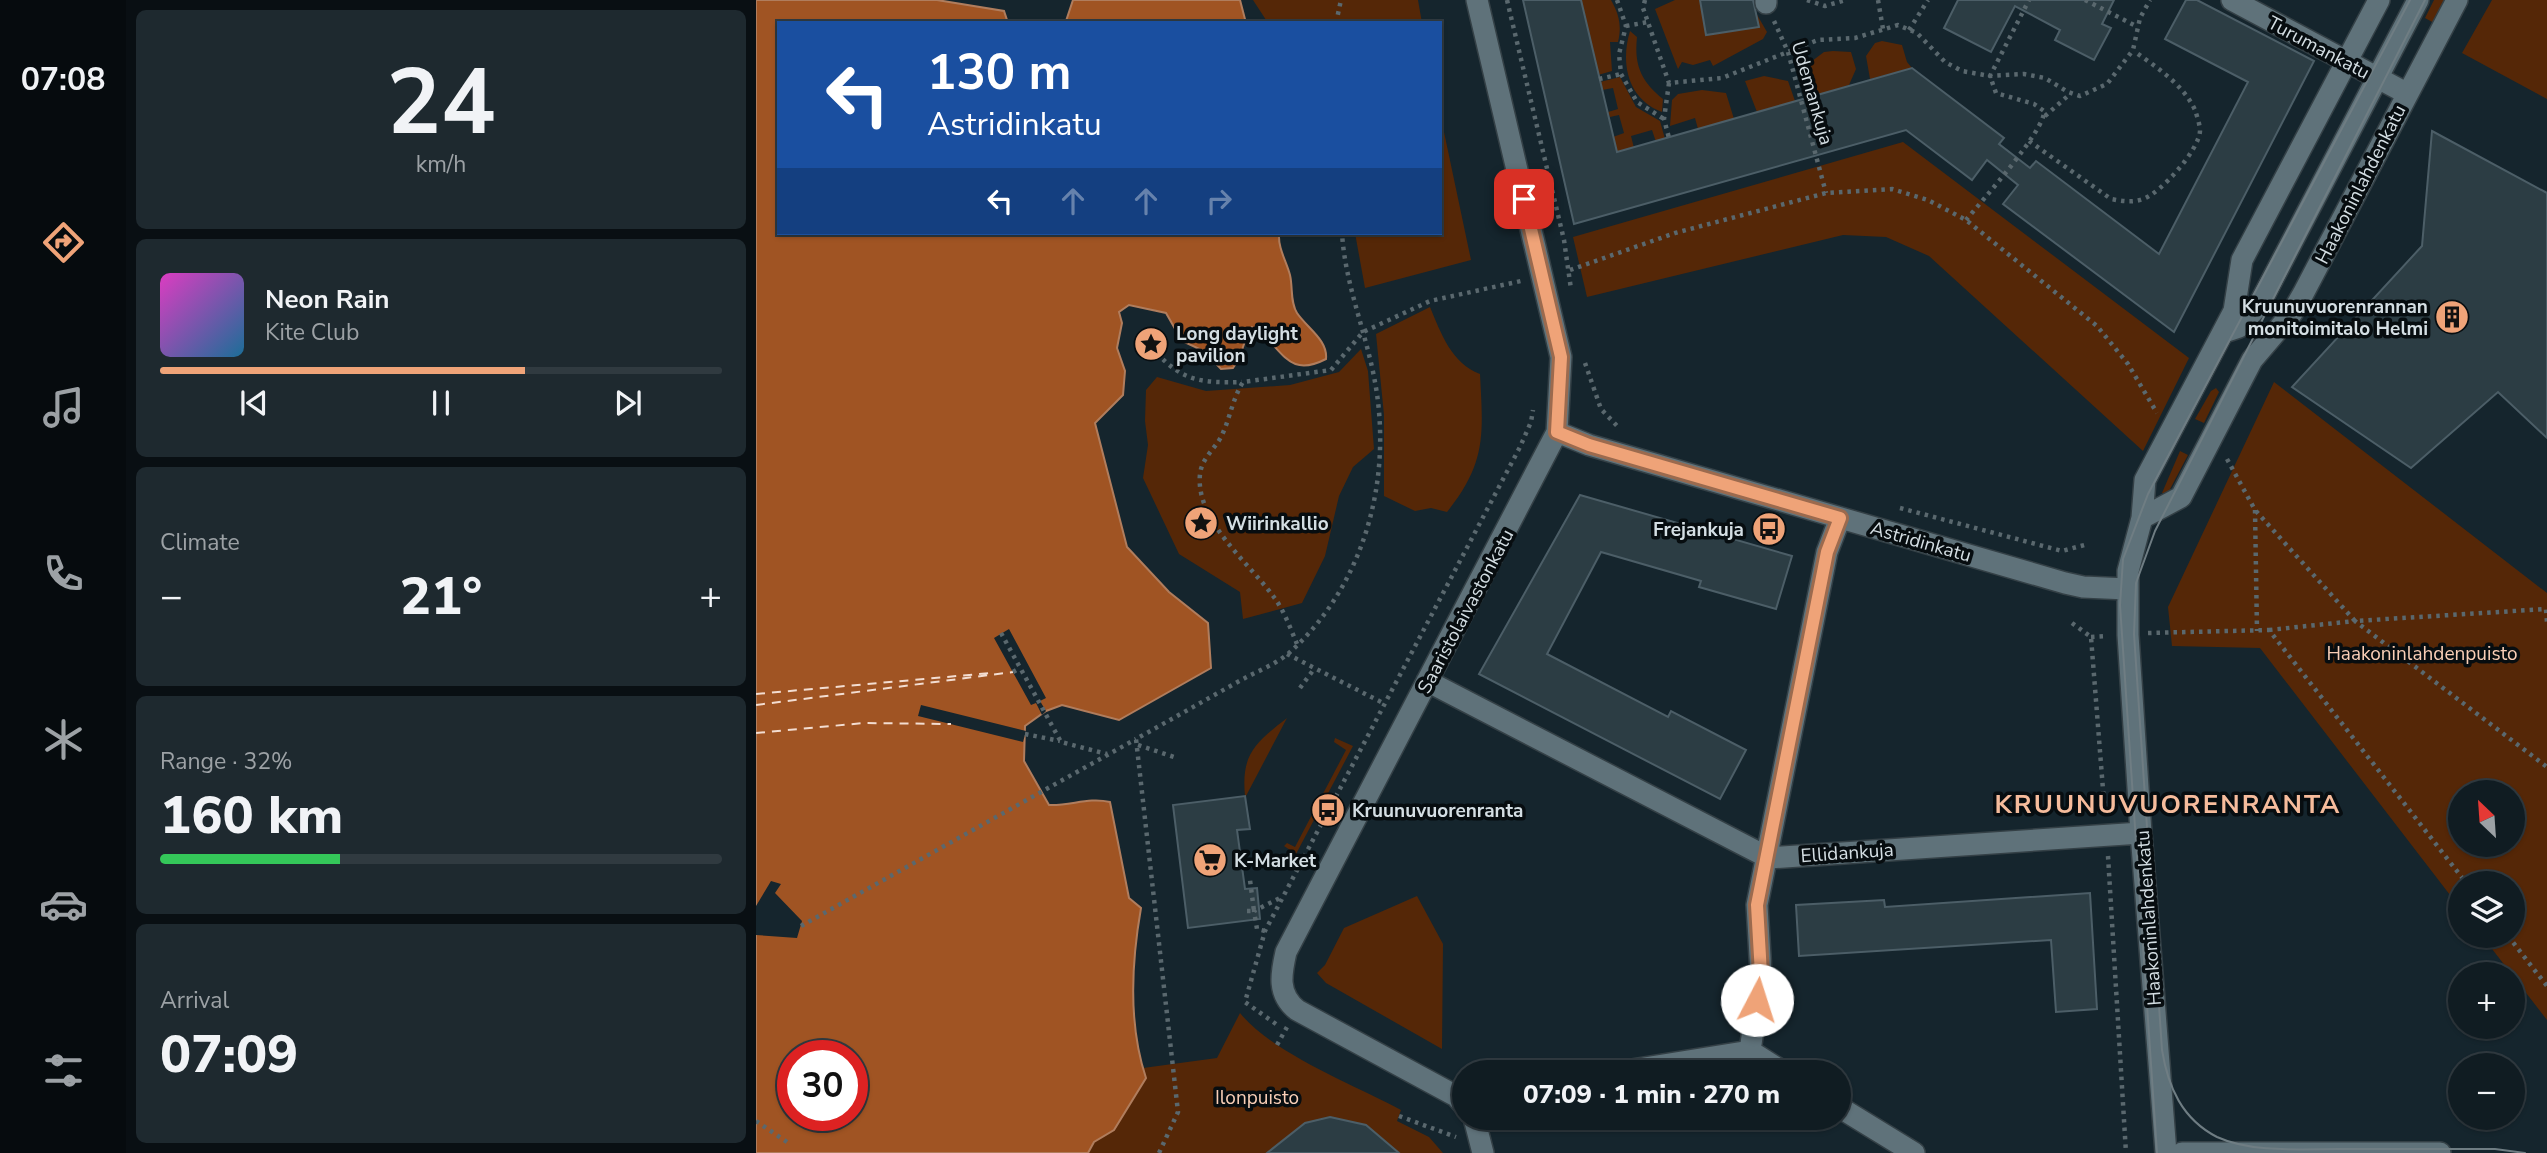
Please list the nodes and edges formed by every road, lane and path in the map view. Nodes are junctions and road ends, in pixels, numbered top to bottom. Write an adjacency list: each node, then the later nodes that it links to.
1 (1477, 0): 42 (street, Saaristolaivastonkatu)
2 (1507, 0): 41 (path)
3 (1617, 0): 20 (path)
4 (1643, 0): 19 (path)
5 (1807, 0): 6 (path)
6 (1846, 0)
7 (1878, 0): 22 (path)
8 (1928, 0): 23 (path)
9 (2029, 0): 28 (path)
10 (2085, 0): 21 (path)
11 (2150, 0): 21 (path)
12 (2232, 0): 26 (street, Turumankatu)
13 (2379, 0): 26 (street, Haakoninlahdenkatu)
14 (2417, 0): 29 (street, Haakoninlahdenkatu)
15 (2456, 0): 33 (street, Haakoninlahdenkatu)
16 (1338, 1): 18 (path)
17 (1766, 2): 25 (path, Udemankuja)
18 (1336, 21)
19 (1648, 22): 20 (path); 31 (path)
20 (1626, 26): 27 (path)
21 (2138, 27): 24 (path)
22 (1883, 29): 23 (path); 25 (path)
23 (1909, 30): 28 (path)
24 (2133, 50): 32 (path); 37 (path)
25 (1788, 52): 31 (path); 38 (path, Udemankuja)
26 (2347, 62): 29 (street, Turumankatu); 46 (street, Haakoninlahdenkatu)
27 (1621, 74): 30 (path); 35 (path)
28 (1990, 76): 32 (path); 34 (path)
29 (2377, 77): 33 (street, Turumankatu); 44 (street, Haakoninlahdenkatu)
30 (1599, 79)
31 (1669, 83): 35 (path)
32 (2071, 93): 34 (path)
33 (2406, 93): 49 (street, Haakoninlahdenkatu)
34 (2045, 117): 37 (path)
35 (1664, 119): 36 (path)
36 (1669, 138)
37 (2029, 141): 39 (path)
38 (1826, 193): 39 (path); 41 (path)
39 (1966, 220): 51 (path)
40 (1342, 235): 45 (path)
41 (1570, 270): 43 (path)
42 (1542, 277): 45 (path); 53 (street, Saaristolaivastonkatu)
43 (1571, 292)
44 (2259, 305): 46 (street, Haakoninlahdenkatu); 49 (street, Haakoninlahdenkatu)
45 (1363, 331): 50 (path); 68 (path)
46 (2224, 332): 58 (street, Haakoninlahdenkatu)
47 (1157, 353): 50 (path)
48 (1582, 353): 52 (path)
49 (2252, 360): 58 (street, Haakoninlahdenkatu)
50 (1243, 382): 68 (path)
51 (2159, 417)
52 (1623, 430)
53 (1557, 432): 57 (street, Astridinkatu); 73 (street, Saaristolaivastonkatu)
54 (2222, 452): 56 (path)
55 (1888, 505): 59 (path)
56 (2255, 510): 61 (path); 65 (path)
57 (1840, 518): 60 (street, Astridinkatu); 85 (street)
58 (2142, 518): 60 (street, Haakoninlahdenkatu)
59 (2088, 544)
60 (2127, 589): 83 (street, Haakoninlahdenkatu)
61 (2355, 621): 63 (path); 64 (path); 82 (path)
62 (2072, 623): 84 (path)
63 (2547, 623)
64 (2269, 630): 65 (path); 86 (path)
65 (2257, 631): 67 (path)
66 (1001, 633): 70 (path)
67 (2158, 633)
68 (1297, 644): 69 (path)
69 (1287, 654): 71 (path); 77 (path)
70 (1020, 668): 72 (path); 78 (path)
71 (1315, 668): 74 (path); 75 (path)
72 (1013, 672)
73 (1427, 681): 85 (street); 98 (street, Saaristolaivastonkatu)
74 (1300, 688)
75 (1385, 704)
76 (1025, 734): 78 (path)
77 (1136, 739): 79 (path); 80 (path)
78 (1061, 742): 80 (path)
79 (1138, 746): 81 (path); 105 (path)
80 (1107, 755): 91 (path)
81 (1174, 757)
82 (2547, 768)
83 (2141, 833): 84 (street, Ellidankuja); 109 (street, Haakoninlahdenkatu)
84 (2107, 835): 85 (street, Ellidankuja); 108 (path)
85 (1769, 858): 95 (street)
86 (2458, 871)
87 (1250, 880): 90 (path)
88 (1283, 896): 90 (path)
89 (1247, 911): 90 (path)
90 (1254, 911): 92 (path)
91 (801, 926)
92 (1265, 930)
93 (2517, 948): 94 (path)
94 (2547, 986)
95 (1750, 1051): 96 (street); 97 (street)
96 (1694, 1060)
97 (1764, 1060)
98 (1452, 1094)
99 (1851, 1114): 107 (street)
100 (1399, 1115): 103 (path)
101 (756, 1121): 104 (path)
102 (1477, 1130): 106 (street)
103 (1464, 1140)
104 (787, 1142)
105 (1159, 1153)
106 (1483, 1153)
107 (1914, 1153)
108 (2126, 1153)
109 (2166, 1153)
110 (2182, 1153): 111 (street)
111 (2440, 1153)

